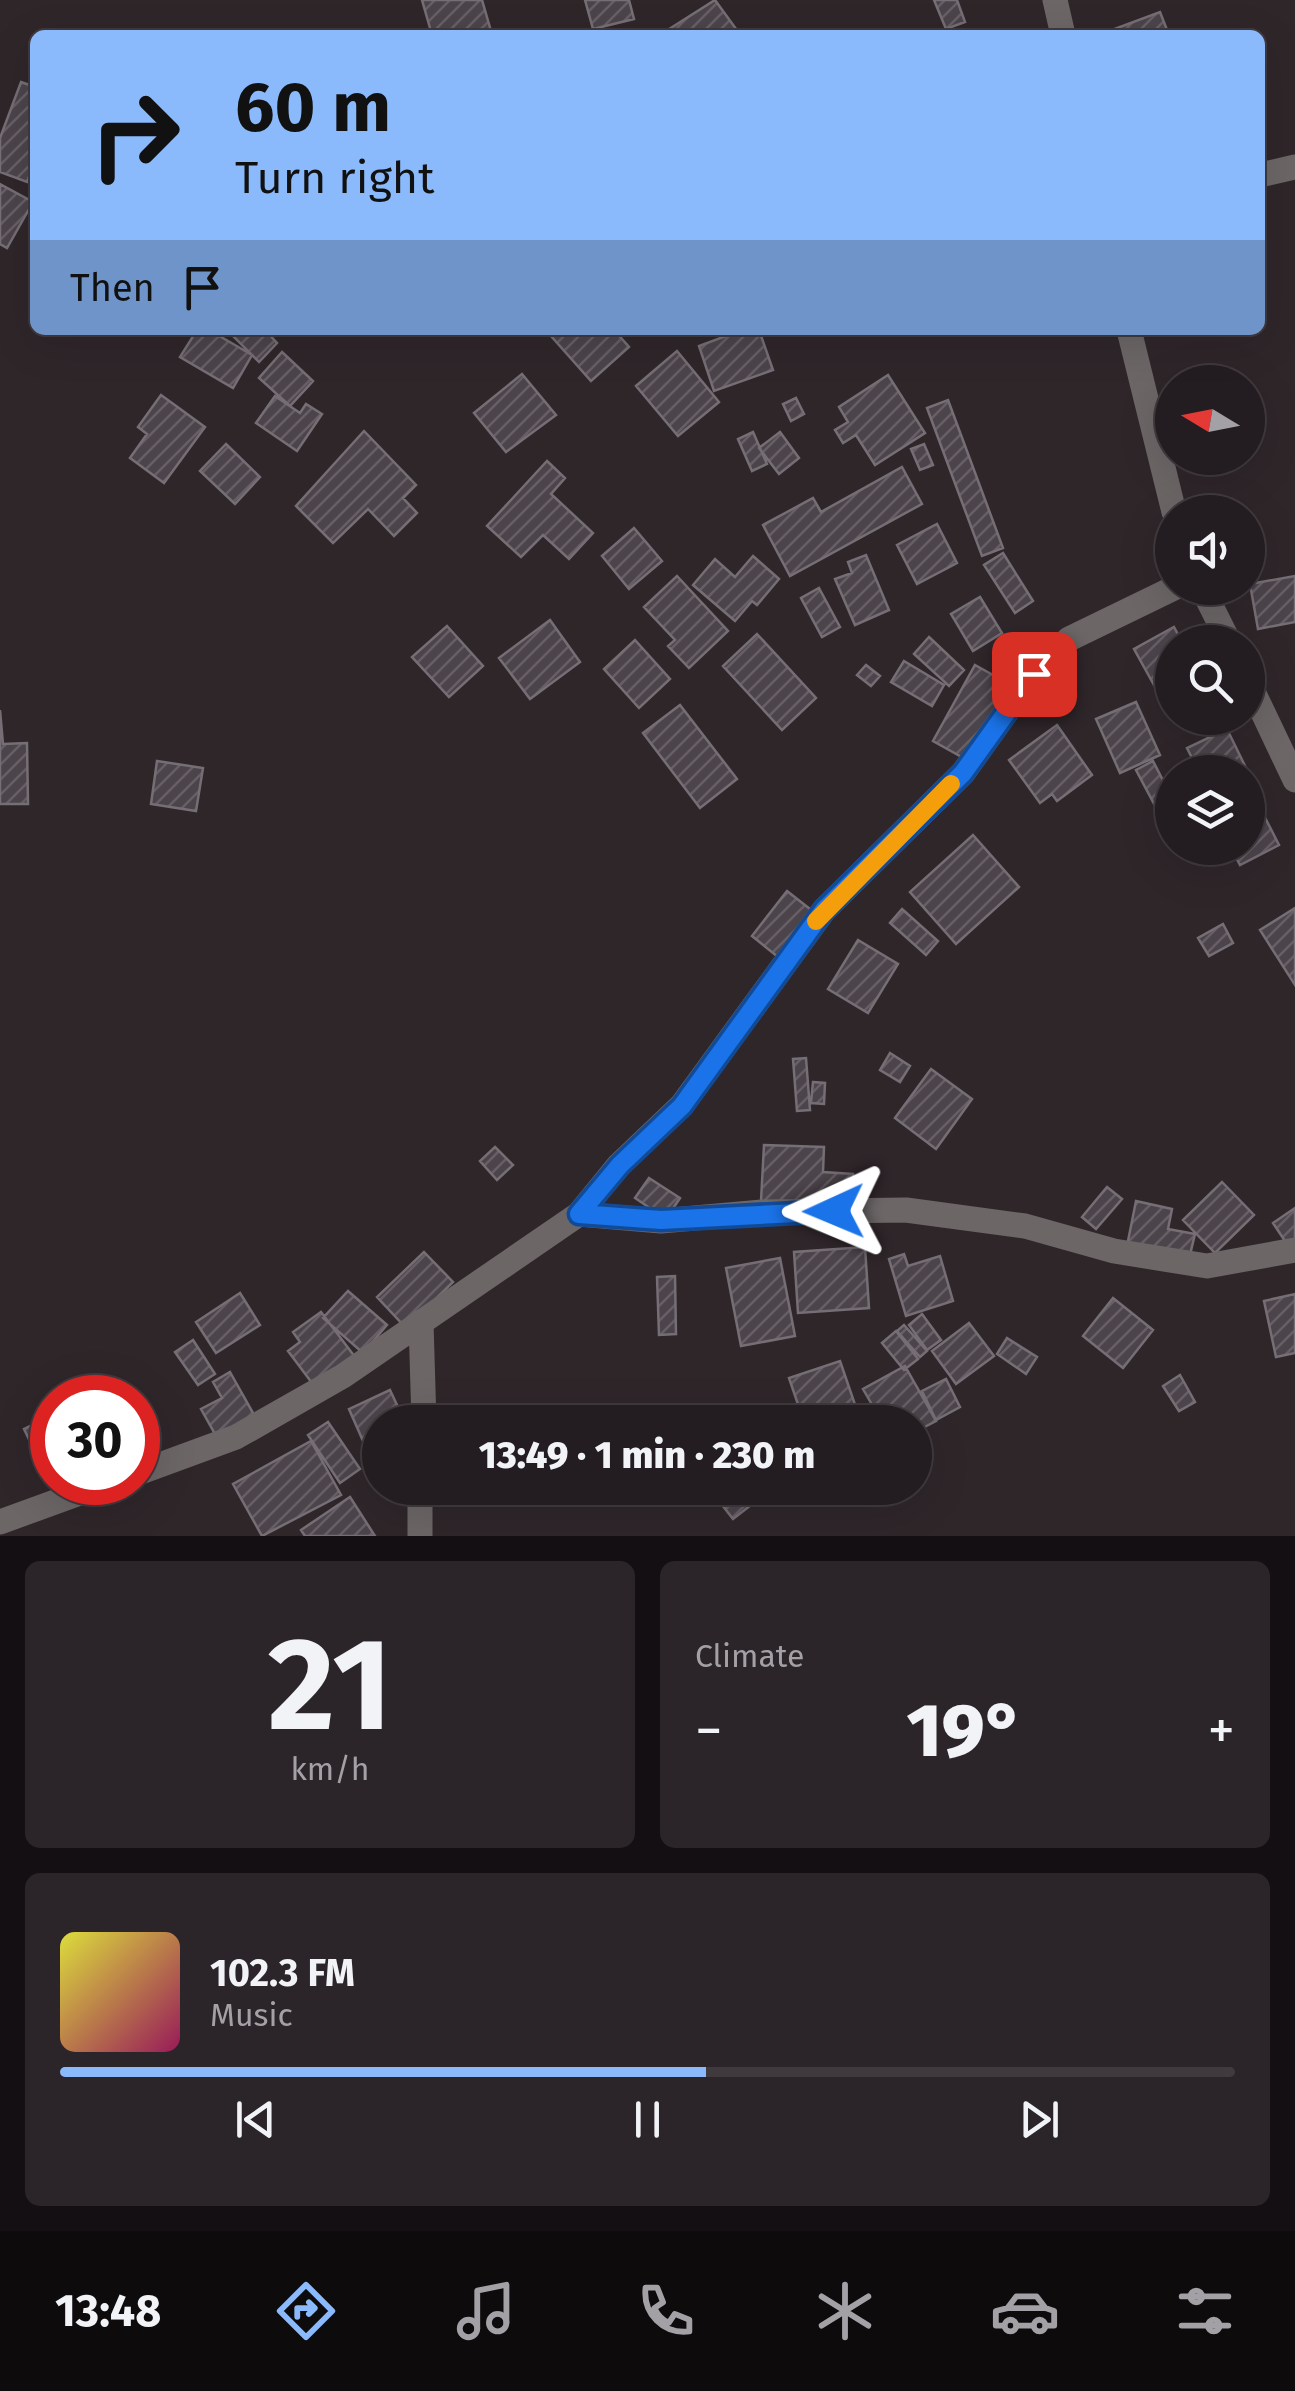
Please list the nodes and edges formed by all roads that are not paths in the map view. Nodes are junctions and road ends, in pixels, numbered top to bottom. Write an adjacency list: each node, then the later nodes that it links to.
1 (1055, 0): 2 (street)
2 (1062, 30)
3 (1295, 167): 4 (street)
4 (1265, 174)
5 (1131, 335): 6 (street)
6 (1170, 495)
7 (1155, 597): 10 (street)
8 (1265, 717): 9 (street)
9 (1295, 780)
10 (579, 1214): 11 (street); 12 (street)
11 (1295, 1250)
12 (421, 1322): 13 (street); 14 (street)
13 (423, 1405)
14 (160, 1465)
15 (47, 1505): 17 (street)
16 (420, 1505): 18 (street)
17 (0, 1522)
18 (420, 1536)

